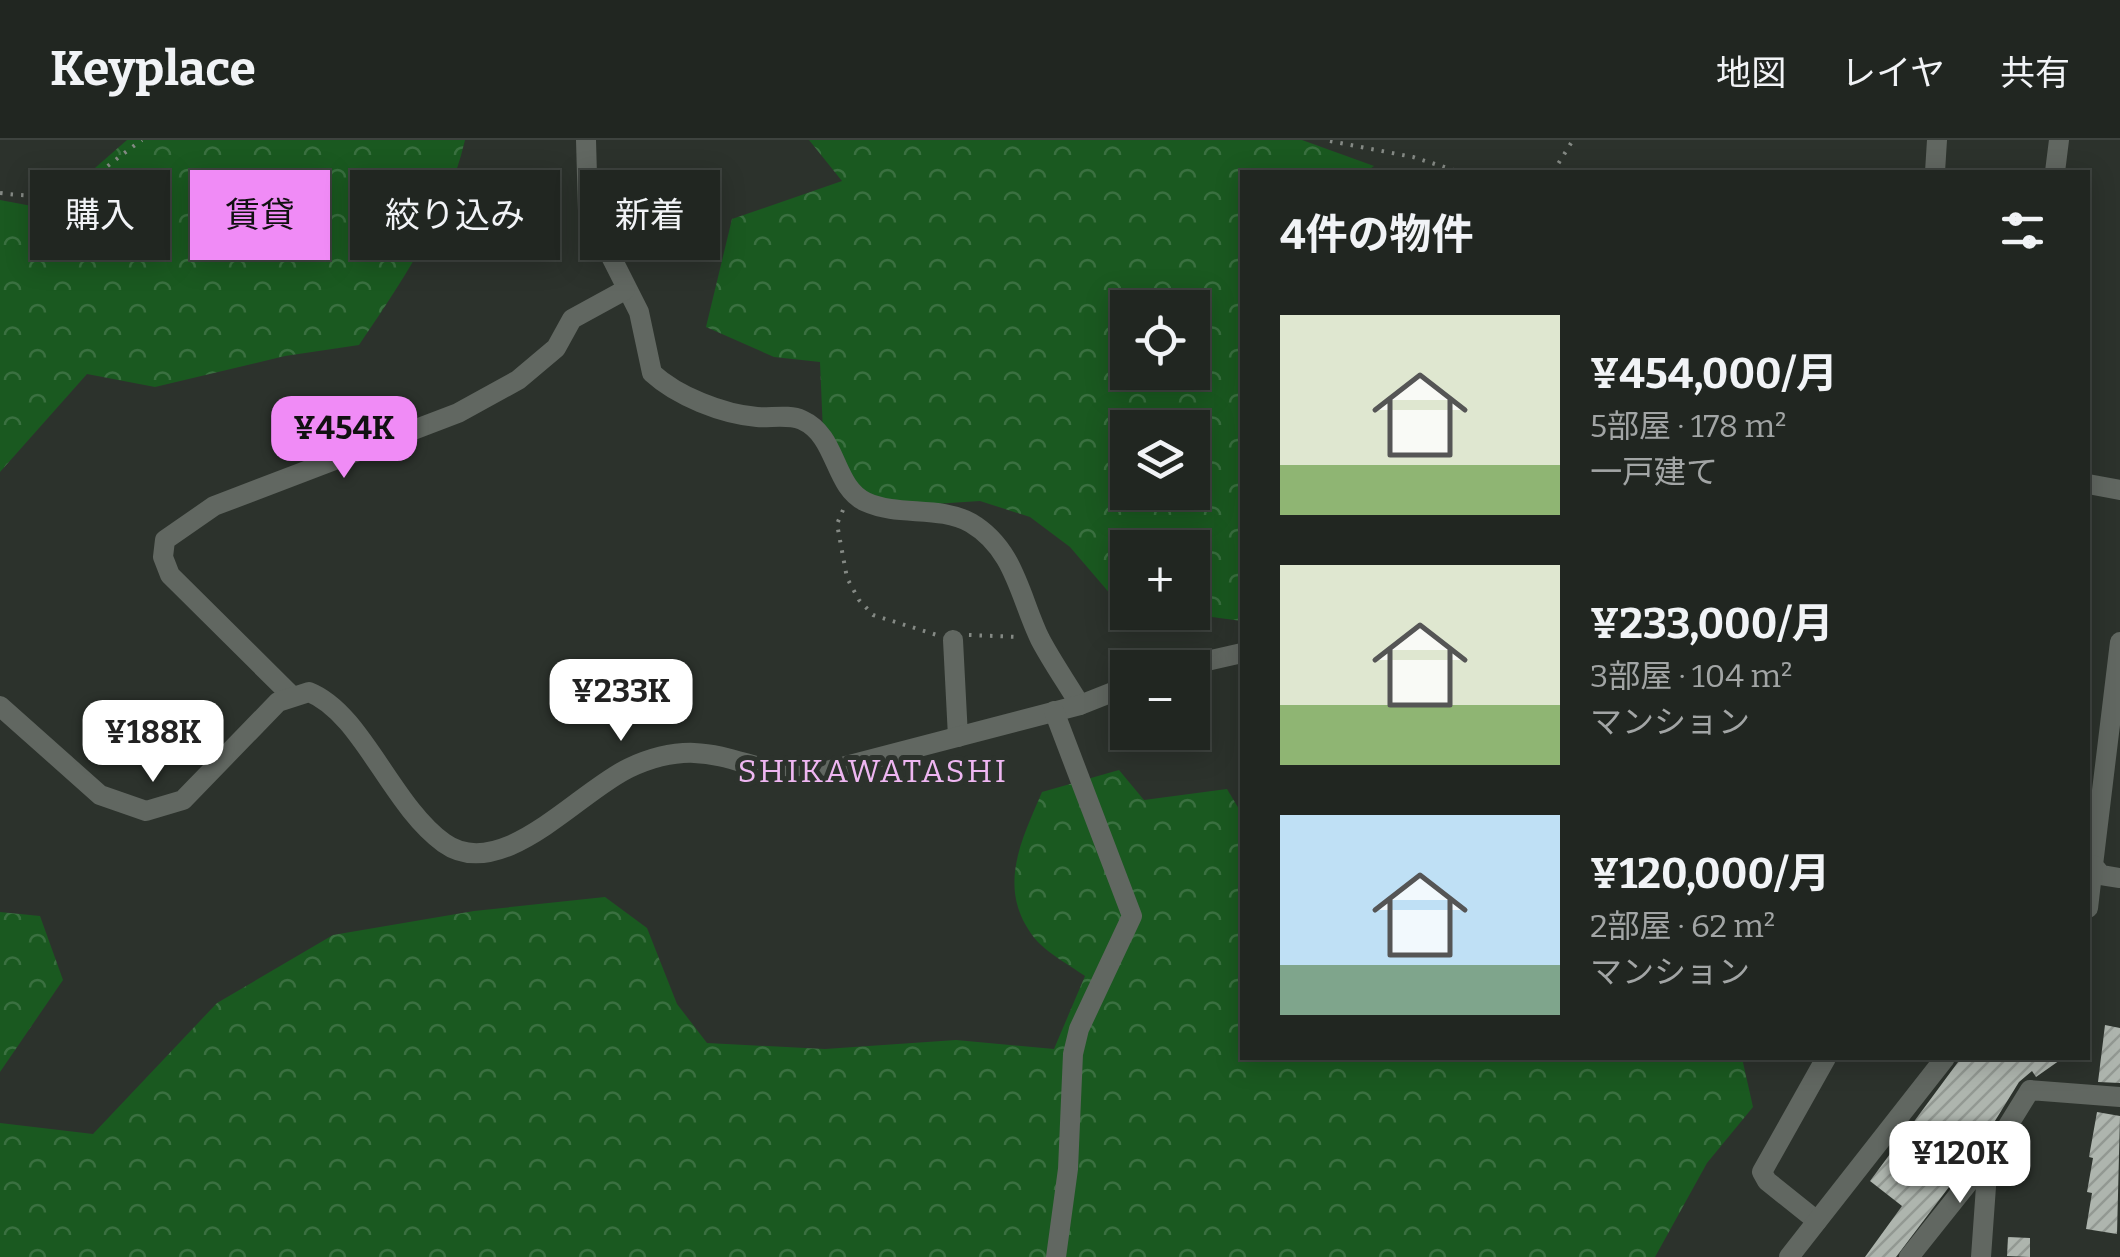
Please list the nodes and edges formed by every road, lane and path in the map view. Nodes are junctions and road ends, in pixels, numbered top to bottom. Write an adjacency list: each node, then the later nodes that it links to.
1 (142, 140): 11 (path)
2 (586, 140): 12 (street)
3 (1573, 140): 8 (path)
4 (1937, 140): 9 (street)
5 (2059, 140): 10 (street)
6 (1330, 141): 7 (path)
7 (1453, 170)
8 (1555, 170)
9 (1935, 170)
10 (2055, 170)
11 (0, 193)
12 (625, 290): 16 (street); 22 (street)
13 (2090, 484): 14 (street)
14 (2120, 490)
15 (839, 502): 17 (path)
16 (1040, 638): 17 (path); 23 (street)
17 (952, 640): 26 (street)
18 (2120, 642): 27 (street)
19 (1240, 653): 20 (street)
20 (1210, 660)
21 (1110, 693): 23 (street)
22 (291, 695): 24 (street); 26 (street)
23 (1080, 705): 25 (street)
24 (0, 706)
25 (1054, 711): 26 (street); 36 (street)
26 (958, 736)
27 (2096, 754): 28 (street)
28 (2092, 865): 29 (street); 30 (street)
29 (2120, 878)
30 (2090, 886)
31 (1825, 1060): 35 (street)
32 (1943, 1060): 35 (street)
33 (2120, 1097): 34 (street)
34 (1988, 1158): 38 (street); 39 (street)
35 (1817, 1221): 37 (street)
36 (1056, 1257)
37 (1789, 1257)
38 (1909, 1257)
39 (1981, 1257)

